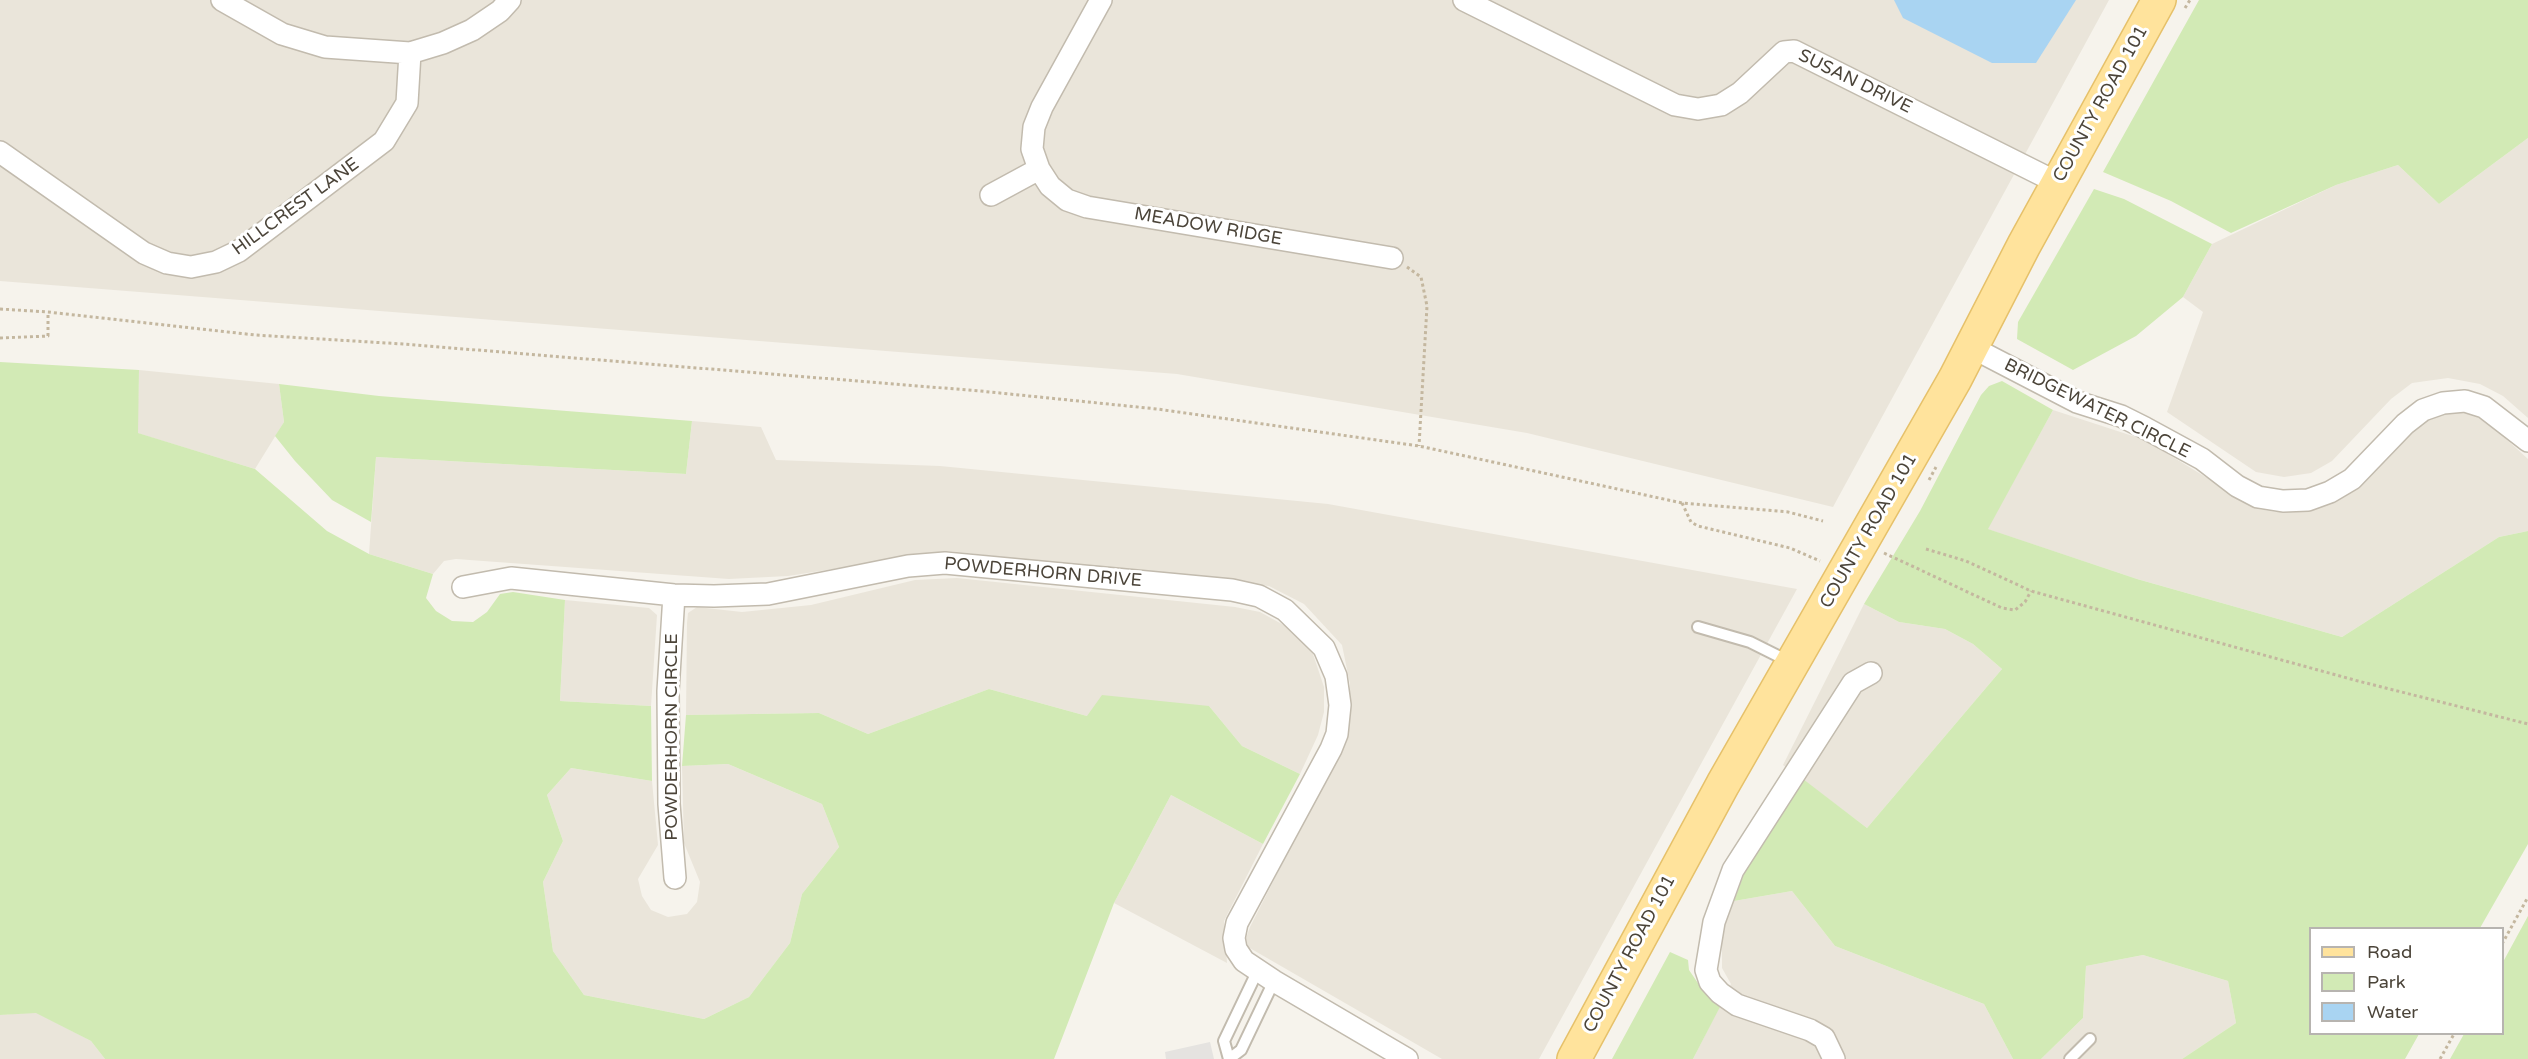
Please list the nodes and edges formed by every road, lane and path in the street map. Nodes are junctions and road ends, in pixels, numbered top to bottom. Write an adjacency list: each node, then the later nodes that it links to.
1 (222, 0): 6 (street)
2 (510, 0): 6 (street)
3 (1101, 0): 8 (street)
4 (1464, 0): 9 (street, SUSAN DRIVE)
5 (2159, 0): 9 (main road, COUNTY ROAD 101)
6 (410, 53): 7 (street, HILLCREST LANE)
7 (0, 152)
8 (1039, 169): 10 (street); 11 (street, MEADOW RIDGE)
9 (2058, 183): 15 (main road, COUNTY ROAD 101)
10 (991, 195)
11 (1392, 258): 17 (path)
12 (0, 309): 13 (path)
13 (48, 312): 14 (path); 17 (path)
14 (0, 338)
15 (1971, 348): 16 (street, BRIDGEWATER CIRCLE); 27 (main road, COUNTY ROAD 101)
16 (2528, 441)
17 (1419, 446): 18 (path)
18 (1683, 503): 19 (path); 22 (path)
19 (1823, 521)
20 (1926, 549): 24 (path)
21 (1884, 553): 24 (path)
22 (1819, 560)
23 (463, 587): 25 (street, POWDERHORN DRIVE)
24 (2031, 591): 29 (path)
25 (674, 595): 30 (street, POWDERHORN CIRCLE); 33 (street, POWDERHORN DRIVE)
26 (1698, 627): 27 (lane)
27 (1793, 663): 37 (main road, COUNTY ROAD 101)
28 (1871, 673): 38 (street)
29 (2528, 724)
30 (675, 878)
31 (2528, 897): 32 (path)
32 (2504, 940)
33 (1266, 976): 33 (lane); 36 (street, POWDERHORN DRIVE)
34 (2453, 1035): 40 (path)
35 (2090, 1039): 39 (lane)
36 (1407, 1059)
37 (1574, 1059)
38 (1834, 1059)
39 (2070, 1059)
40 (2440, 1059)

